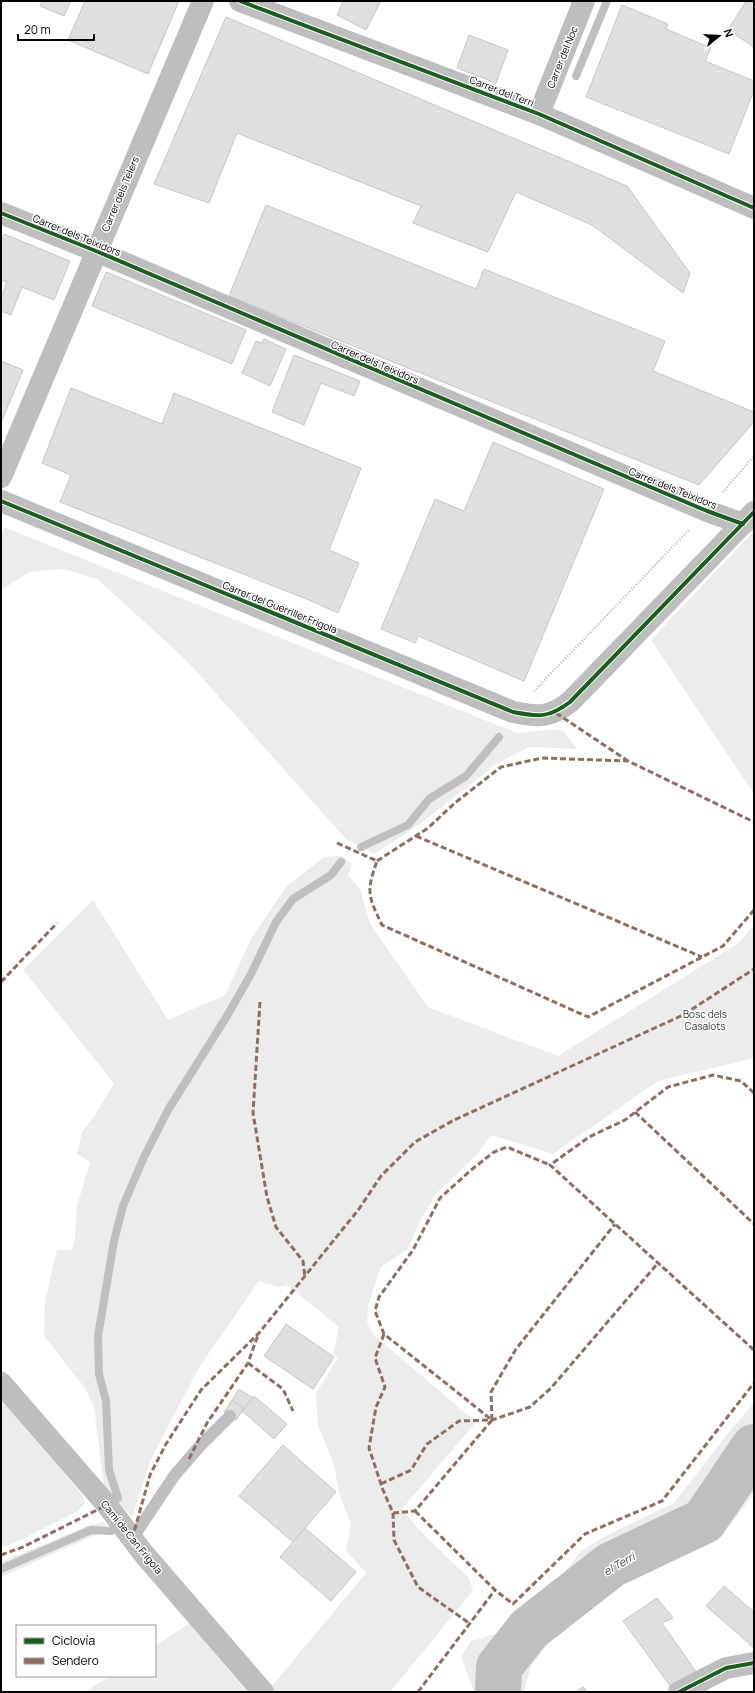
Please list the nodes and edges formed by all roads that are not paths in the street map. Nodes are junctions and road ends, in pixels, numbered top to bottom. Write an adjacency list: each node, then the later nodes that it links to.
1 (203, 1): 7 (street, Carrer dels Telers)
2 (240, 1): 4 (street, Carrer del Terri)
3 (584, 1): 4 (street, Carrer del Noc)
4 (539, 114): 5 (street, Carrer del Terri)
5 (754, 208)
6 (1, 213): 7 (street, Carrer dels Teixidors)
7 (96, 251): 8 (street, Carrer dels Telers); 10 (street, Carrer dels Teixidors)
8 (1, 477)
9 (1, 501): 10 (street, Carrer del Guerriller Frigola)
10 (749, 518)
11 (1, 1383): 13 (street, Camí de Can Frigola)
12 (230, 1416): 13 (lane)
13 (132, 1538): 15 (street, Camí de Can Frigola)
14 (754, 1663): 16 (street)
15 (264, 1692)
16 (679, 1692)

